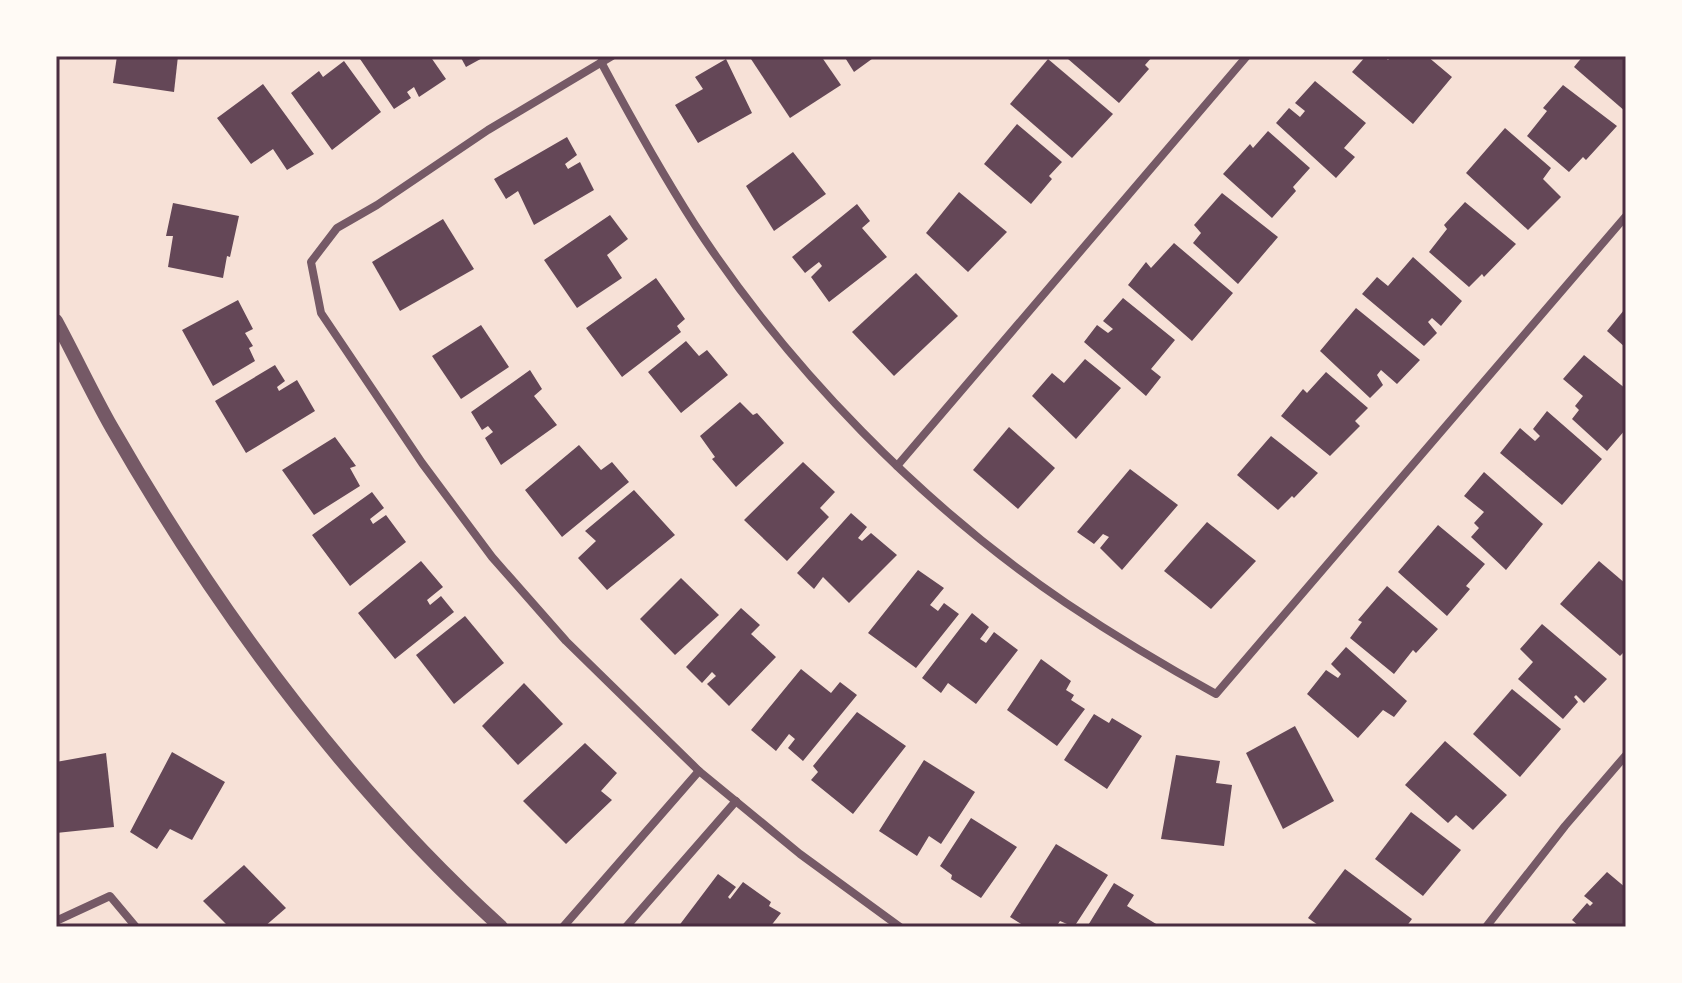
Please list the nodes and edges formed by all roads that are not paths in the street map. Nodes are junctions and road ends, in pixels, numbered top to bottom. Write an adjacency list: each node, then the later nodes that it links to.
1 (612, 56): 3 (street)
2 (1247, 56): 6 (street)
3 (601, 62): 6 (street); 8 (street)
4 (1626, 216): 6 (street)
5 (56, 321): 12 (street)
6 (897, 466)
7 (1626, 755): 16 (street)
8 (699, 771): 9 (street); 13 (street)
9 (736, 801): 14 (street); 15 (street)
10 (56, 921): 11 (street)
11 (136, 927)
12 (501, 927)
13 (563, 927)
14 (626, 927)
15 (900, 927)
16 (1486, 927)

